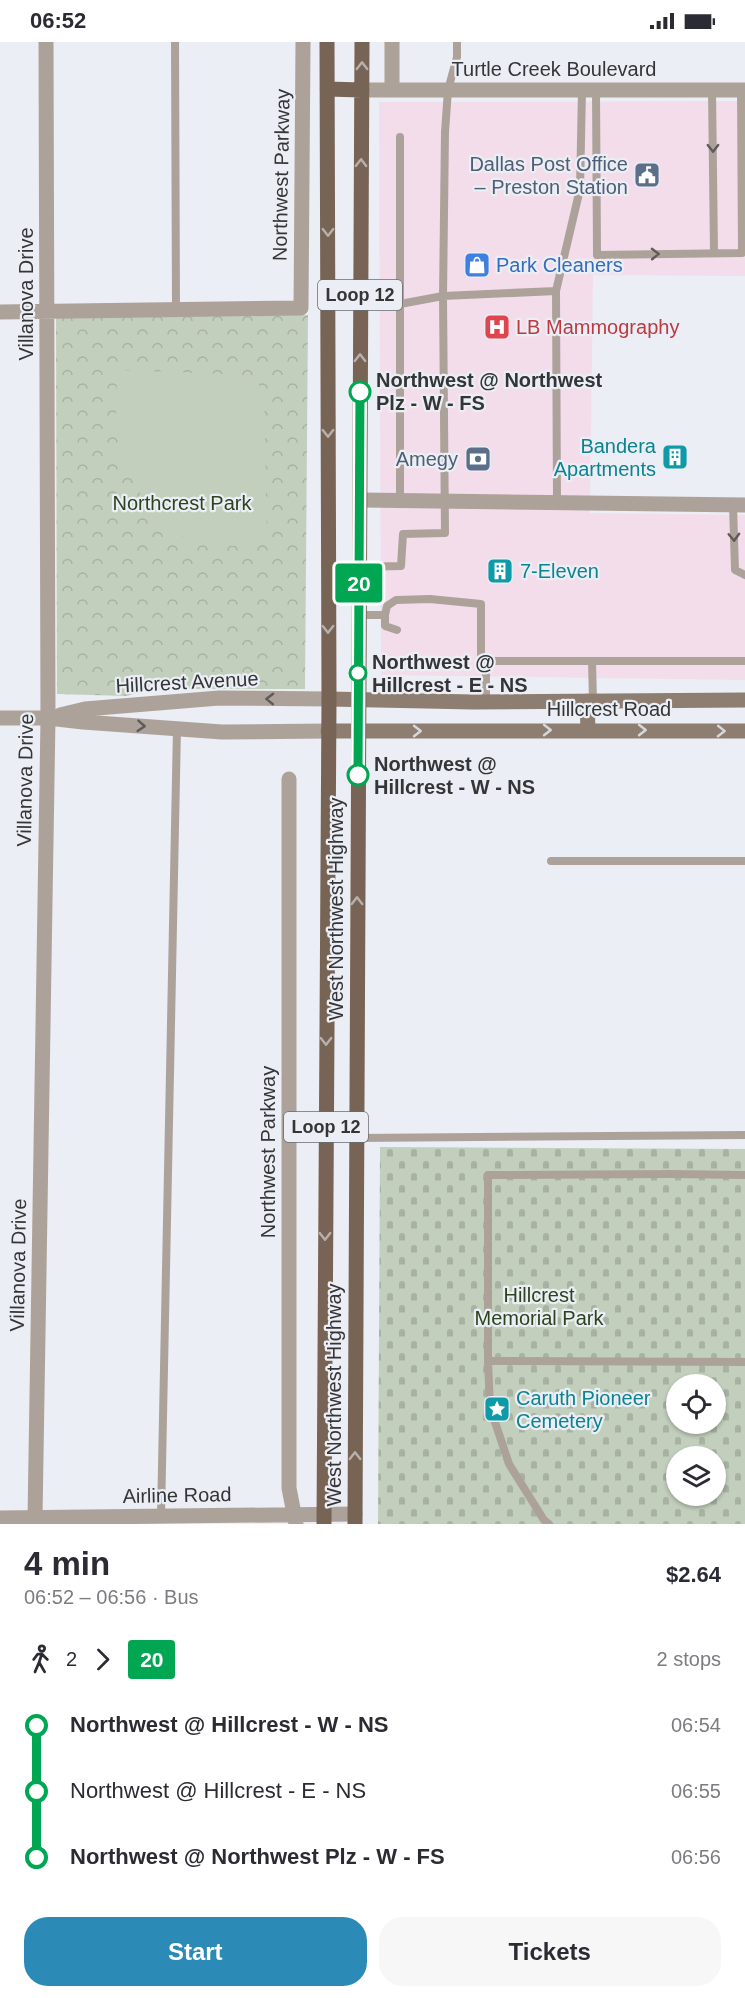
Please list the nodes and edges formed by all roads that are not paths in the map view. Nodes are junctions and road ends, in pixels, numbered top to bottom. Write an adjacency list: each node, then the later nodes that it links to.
1 (46, 42): 23 (street, Villanova Drive)
2 (175, 42): 21 (lane)
3 (303, 42): 21 (street, Northwest Parkway)
4 (327, 42): 8 (main road, West Northwest Highway / Loop 12)
5 (362, 42): 9 (main road, West Northwest Highway / Loop 12, one-way to 5)
6 (392, 42): 10 (street)
7 (457, 42): 11 (lane)
8 (327, 89): 9 (main road); 37 (main road, West Northwest Highway / Loop 12, one-way to 37)
9 (362, 90): 10 (street, Turtle Creek Boulevard); 19 (main road, West Northwest Highway / Loop 12, one-way to 9)
10 (392, 90): 11 (street, Turtle Creek Boulevard)
11 (448, 90): 12 (street, Turtle Creek Boulevard); 18 (lane)
12 (589, 90): 13 (street, Turtle Creek Boulevard); 16 (lane, one-way to 16); 17 (lane)
13 (712, 90): 14 (street, Turtle Creek Boulevard); 16 (lane, one-way to 16)
14 (743, 90): 16 (lane)
15 (400, 137): 20 (lane)
16 (714, 253)
17 (556, 291): 18 (lane); 27 (lane)
18 (443, 296): 20 (lane); 26 (lane)
19 (360, 304): 20 (lane); 24 (main road, West Northwest Highway / Loop 12, one-way to 19)
20 (400, 304): 25 (lane)
21 (176, 310): 23 (street)
22 (0, 312): 23 (street)
23 (47, 312): 42 (street, Villanova Drive)
24 (361, 500): 25 (street); 29 (main road, West Northwest Highway / Loop 12)
25 (400, 501): 26 (street)
26 (445, 502): 27 (street); 29 (lane)
27 (556, 504): 28 (street)
28 (739, 505): 30 (lane, one-way to 30)
29 (359, 567): 31 (main road, West Northwest Highway / Loop 12)
30 (745, 575)
31 (359, 615): 32 (lane); 38 (main road, West Northwest Highway / Loop 12)
32 (385, 615): 33 (lane); 34 (lane)
33 (397, 630)
34 (486, 661): 35 (lane); 41 (lane)
35 (592, 661): 36 (lane); 40 (lane)
36 (745, 661)
37 (329, 699): 38 (main road, Hillcrest Road); 42 (street, Hillcrest Avenue, one-way to 42); 46 (main road, West Northwest Highway / Loop 12)
38 (358, 700): 41 (main road, Hillcrest Road); 47 (main road, West Northwest Highway / Loop 12)
39 (745, 700): 40 (main road, Hillcrest Road)
40 (590, 701): 41 (main road, Hillcrest Road); 45 (main road)
41 (486, 702)
42 (48, 717): 43 (street, Hillcrest Avenue); 44 (street, Hillcrest Avenue, one-way to 44); 59 (street, Villanova Drive)
43 (0, 718)
44 (177, 728): 46 (street, Hillcrest Avenue); 57 (lane)
45 (588, 730): 47 (main road, Hillcrest Road, one-way to 45); 48 (main road, Hillcrest Road, one-way to 48)
46 (328, 731): 47 (main road, Hillcrest Road); 60 (main road, West Northwest Highway / Loop 12, one-way to 60)
47 (358, 731): 53 (main road, West Northwest Highway / Loop 12, one-way to 47)
48 (745, 731)
49 (289, 779): 62 (street, Northwest Parkway)
50 (551, 861): 51 (lane)
51 (745, 861)
52 (745, 1135): 53 (lane)
53 (356, 1138): 61 (main road, West Northwest Highway / Loop 12, one-way to 53)
54 (745, 1175): 55 (lane)
55 (488, 1361): 56 (lane); 63 (lane)
56 (745, 1362)
57 (161, 1516): 59 (street, Airline Road); 62 (street, Airline Road)
58 (0, 1518): 59 (street, Airline Road)
59 (35, 1518)
60 (324, 1519): 61 (street, Airline Road); 62 (street, Airline Road)
61 (355, 1519)
62 (295, 1520)
63 (549, 1524)

